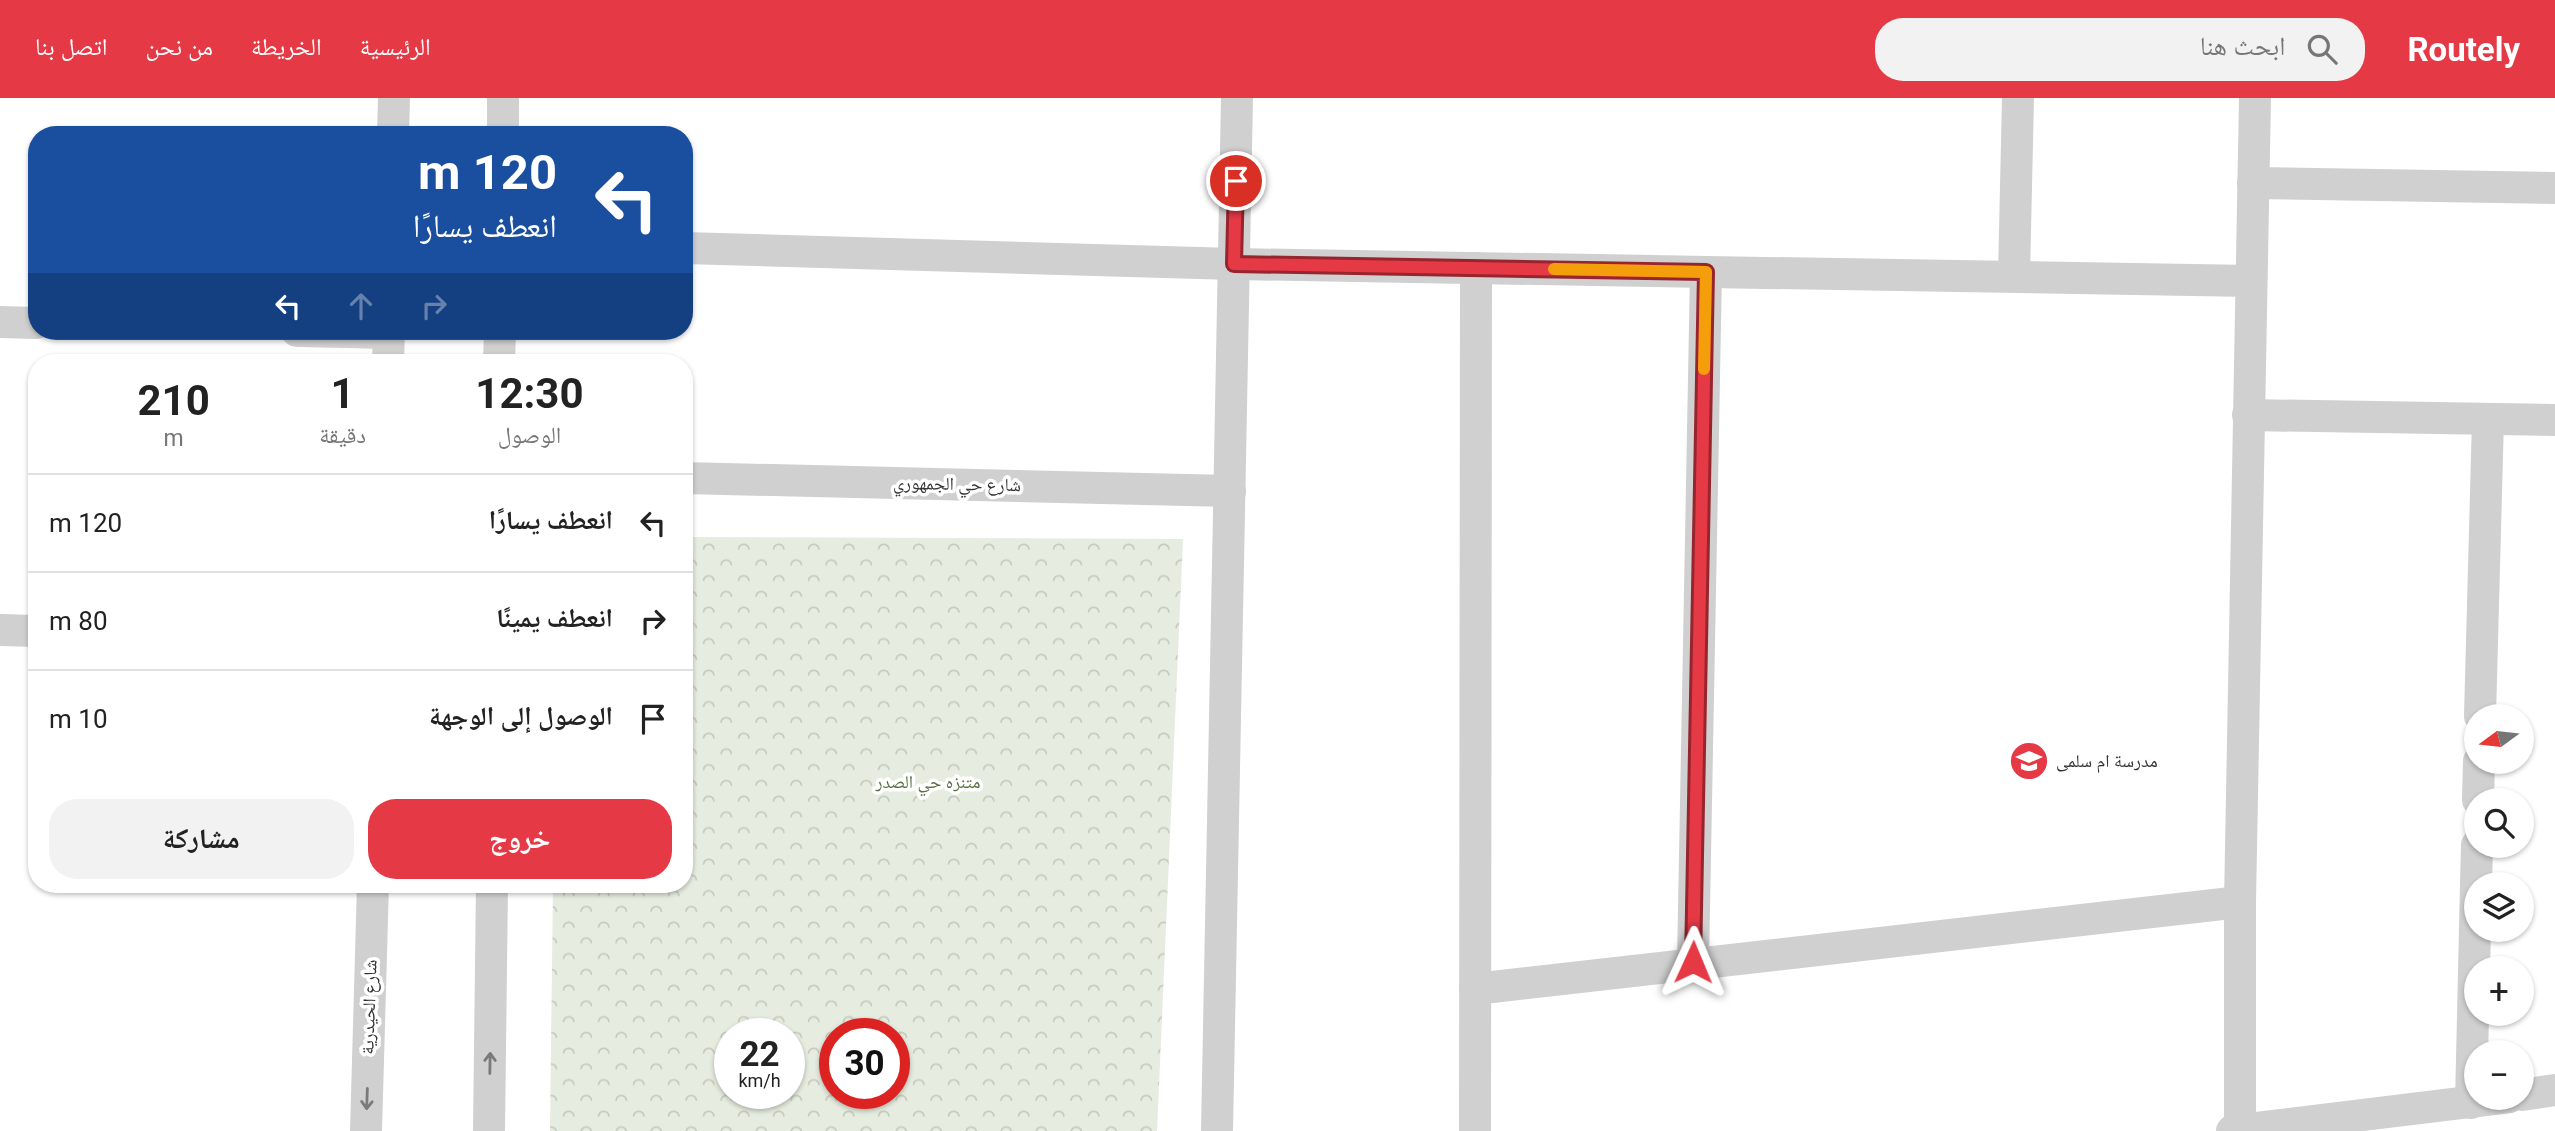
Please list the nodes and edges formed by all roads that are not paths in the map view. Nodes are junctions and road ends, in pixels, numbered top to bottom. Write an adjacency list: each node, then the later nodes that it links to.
1 (394, 98): 6 (street)
2 (503, 98): 7 (street)
3 (1237, 98): 11 (street)
4 (2018, 98): 14 (street)
5 (2255, 98): 8 (street)
6 (393, 126)
7 (503, 126)
8 (2253, 183): 9 (street); 15 (street)
9 (2555, 188)
10 (693, 248): 11 (street)
11 (1234, 264): 12 (street); 22 (street)
12 (1476, 268): 13 (street); 31 (street)
13 (1706, 272): 14 (street); 30 (street)
14 (2014, 276): 15 (street)
15 (2251, 281): 18 (street)
16 (0, 322): 17 (street)
17 (28, 323)
18 (2248, 415): 19 (street); 28 (street)
19 (2488, 419): 20 (street); 25 (street)
20 (2555, 420)
21 (693, 478): 22 (street, شارع حي الجمهوري)
22 (1230, 491): 38 (street)
23 (0, 630): 24 (street)
24 (28, 631)
25 (2480, 704)
26 (373, 893): 36 (street, شارع الحيدرية, one-way to 36)
27 (492, 893): 37 (street, one-way to 27)
28 (2239, 902): 30 (street); 41 (street)
29 (2475, 942): 32 (street)
30 (1693, 962): 31 (street)
31 (1475, 989): 39 (street)
32 (2472, 1040)
33 (2555, 1090): 34 (street)
34 (2534, 1093)
35 (2464, 1104): 41 (street)
36 (366, 1131)
37 (489, 1131)
38 (1217, 1131)
39 (1475, 1131)
40 (2232, 1131): 41 (street)
41 (2240, 1131)

